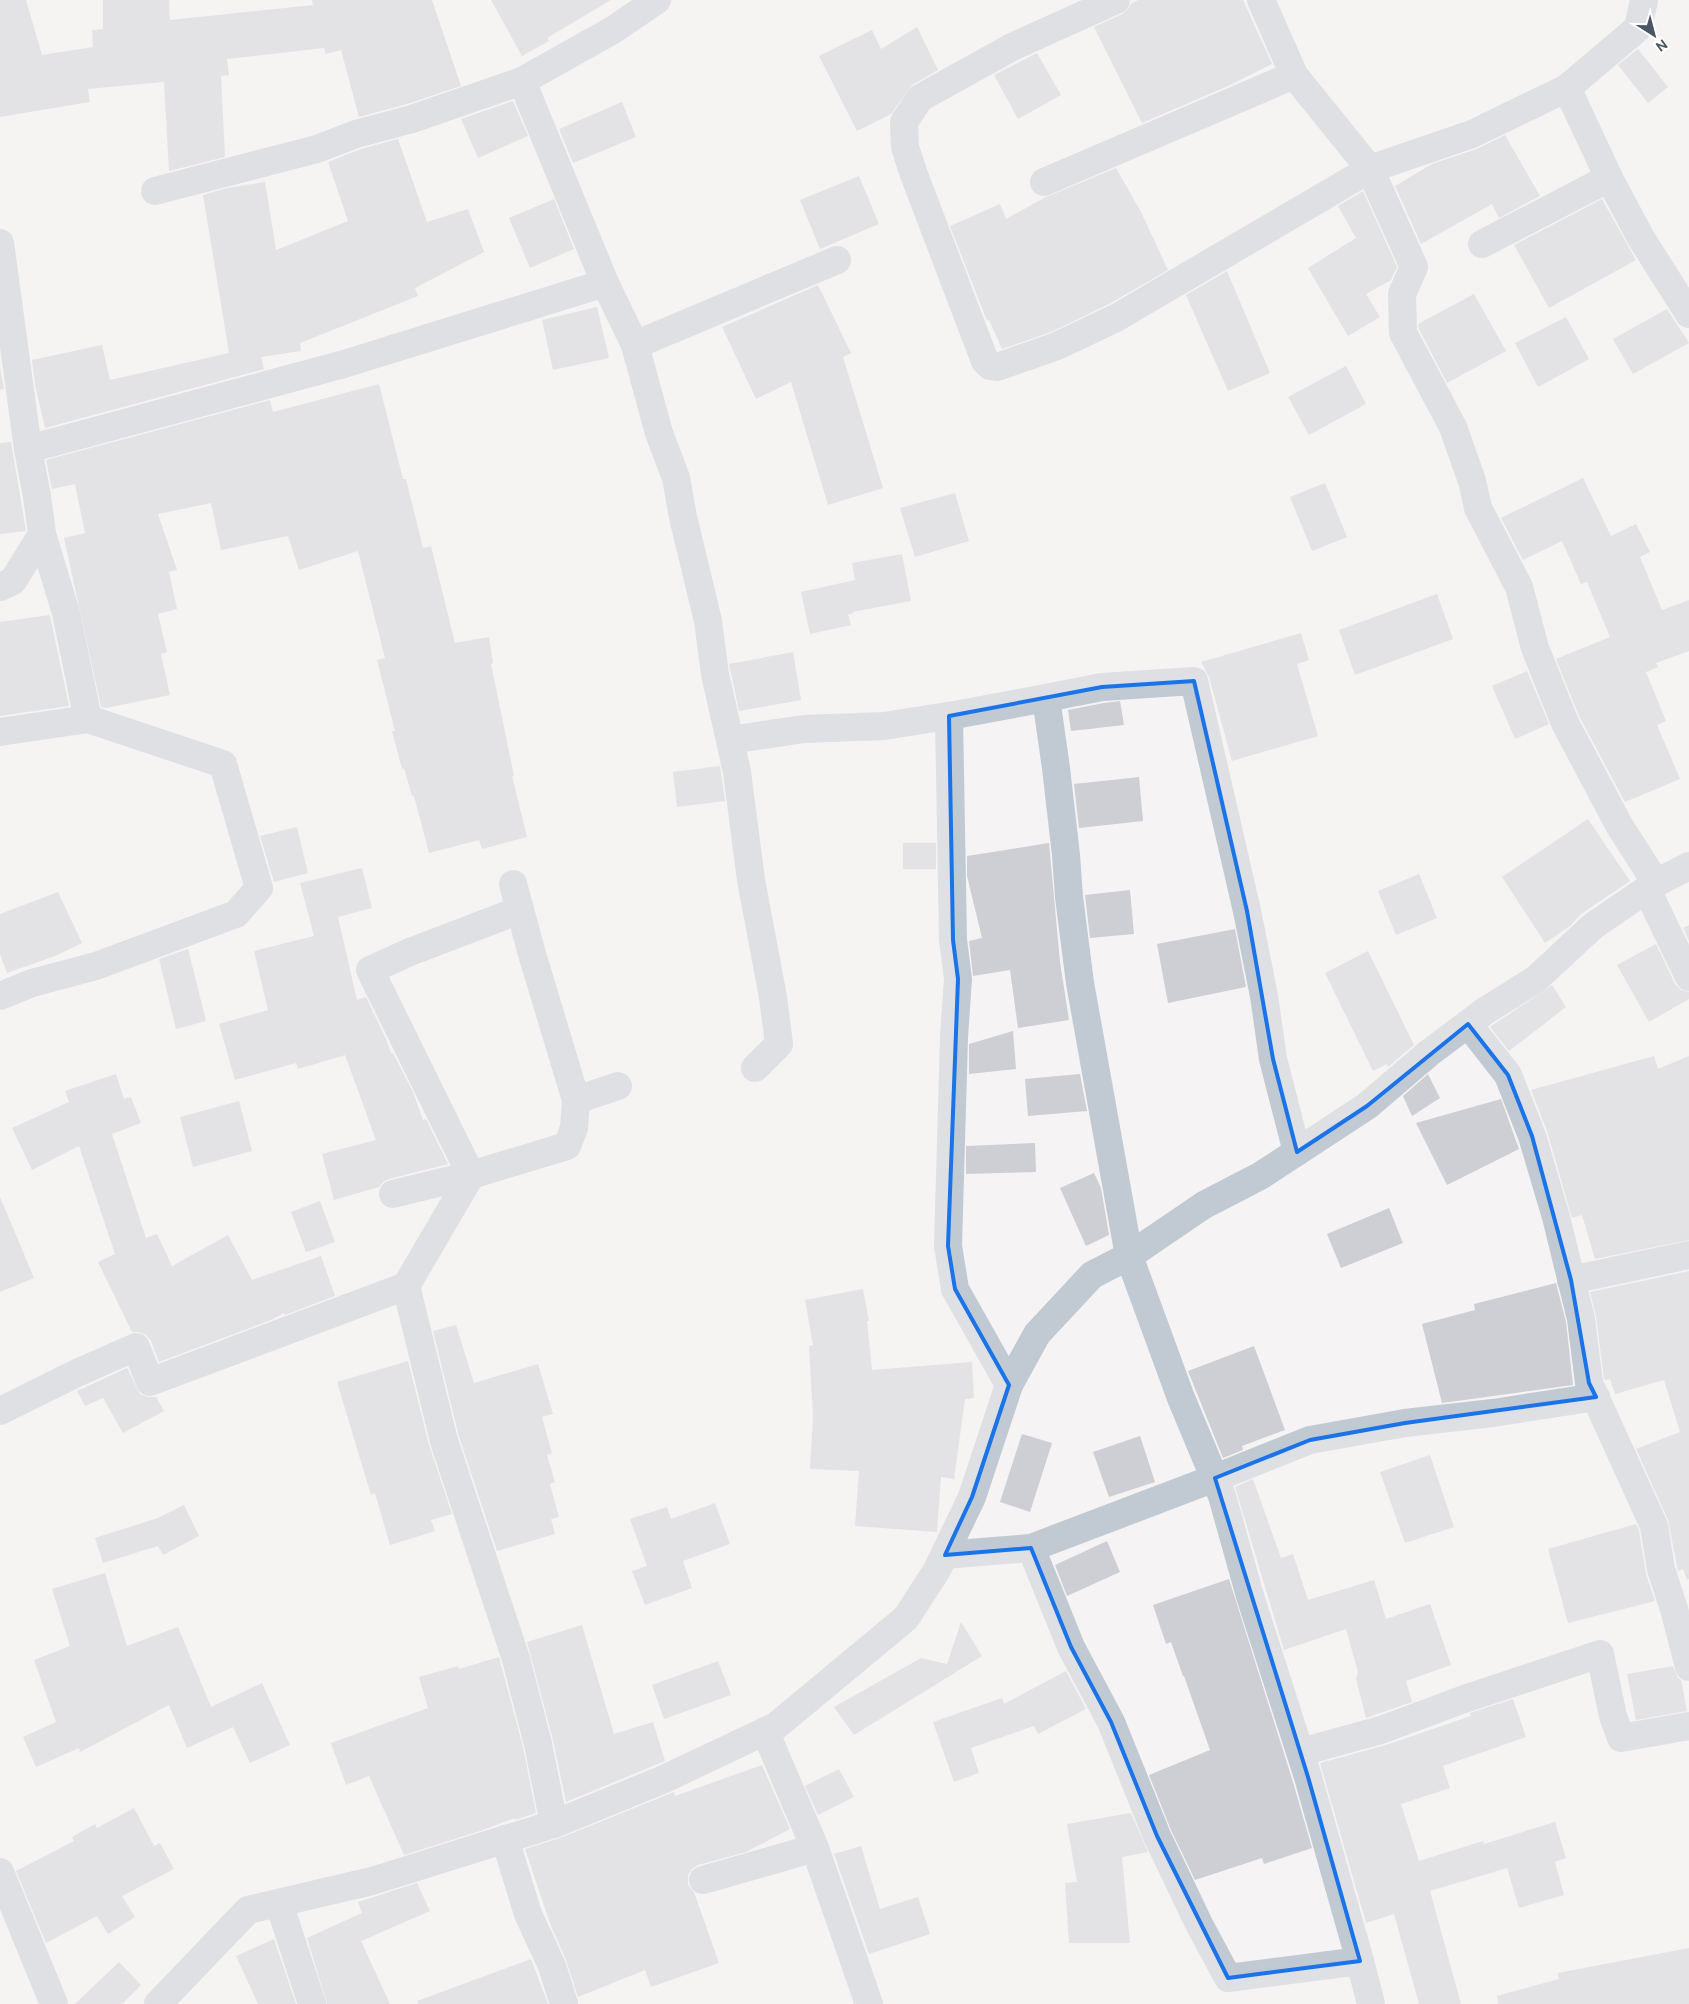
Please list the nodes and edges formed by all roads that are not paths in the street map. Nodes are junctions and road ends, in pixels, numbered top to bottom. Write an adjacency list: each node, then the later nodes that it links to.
1 (657, 0): 6 (street)
2 (1116, 0): 8 (street)
3 (1261, 0): 5 (street)
4 (1644, 0): 7 (street)
5 (1294, 75): 8 (street); 10 (street)
6 (522, 81): 11 (street); 15 (street)
7 (1567, 88): 8 (street); 9 (street)
8 (1370, 169): 28 (street)
9 (1609, 178): 13 (street); 16 (street)
10 (1044, 182)
11 (155, 191)
12 (0, 243): 18 (street)
13 (1482, 244)
14 (837, 260): 17 (street)
15 (605, 283): 17 (street); 18 (street)
16 (1689, 314)
17 (635, 345): 25 (street)
18 (28, 449): 19 (street)
19 (42, 534): 20 (street); 23 (street)
20 (0, 587)
21 (1046, 698): 22 (street); 36 (street); 39 (street)
22 (949, 716): 25 (street); 43 (street)
23 (88, 719): 24 (street); 31 (street)
24 (0, 732)
25 (730, 740): 33 (street)
26 (1689, 866): 28 (street)
27 (513, 884): 29 (street)
28 (1652, 886): 30 (street); 32 (street)
29 (520, 910): 35 (street); 37 (street)
30 (1689, 977)
31 (0, 996)
32 (1468, 1024): 36 (street); 41 (street)
33 (755, 1068)
34 (618, 1086): 35 (street)
35 (576, 1100): 37 (street)
36 (1297, 1152): 39 (street)
37 (471, 1175): 38 (street); 42 (street)
38 (394, 1194)
39 (1129, 1256): 43 (street); 46 (street)
40 (1689, 1256): 41 (street)
41 (1572, 1280): 44 (street)
42 (406, 1286): 45 (street); 53 (street)
43 (1009, 1385): 48 (street)
44 (1596, 1398): 46 (street); 49 (street)
45 (0, 1412)
46 (1215, 1478): 47 (street); 52 (street)
47 (1031, 1548): 48 (street); 59 (street)
48 (945, 1554): 51 (street)
49 (1689, 1667)
50 (1689, 1726): 52 (street)
51 (765, 1731): 53 (street); 55 (street)
52 (1301, 1752): 59 (street)
53 (554, 1824): 54 (street)
54 (505, 1839): 58 (street); 63 (street)
55 (815, 1848): 57 (street); 64 (street)
56 (0, 1872): 60 (street)
57 (703, 1880)
58 (279, 1903): 61 (street); 62 (street)
59 (1360, 1961): 65 (street)
60 (54, 2004)
61 (158, 2004)
62 (312, 2004)
63 (564, 2004)
64 (869, 2004)
65 (1371, 2004)

